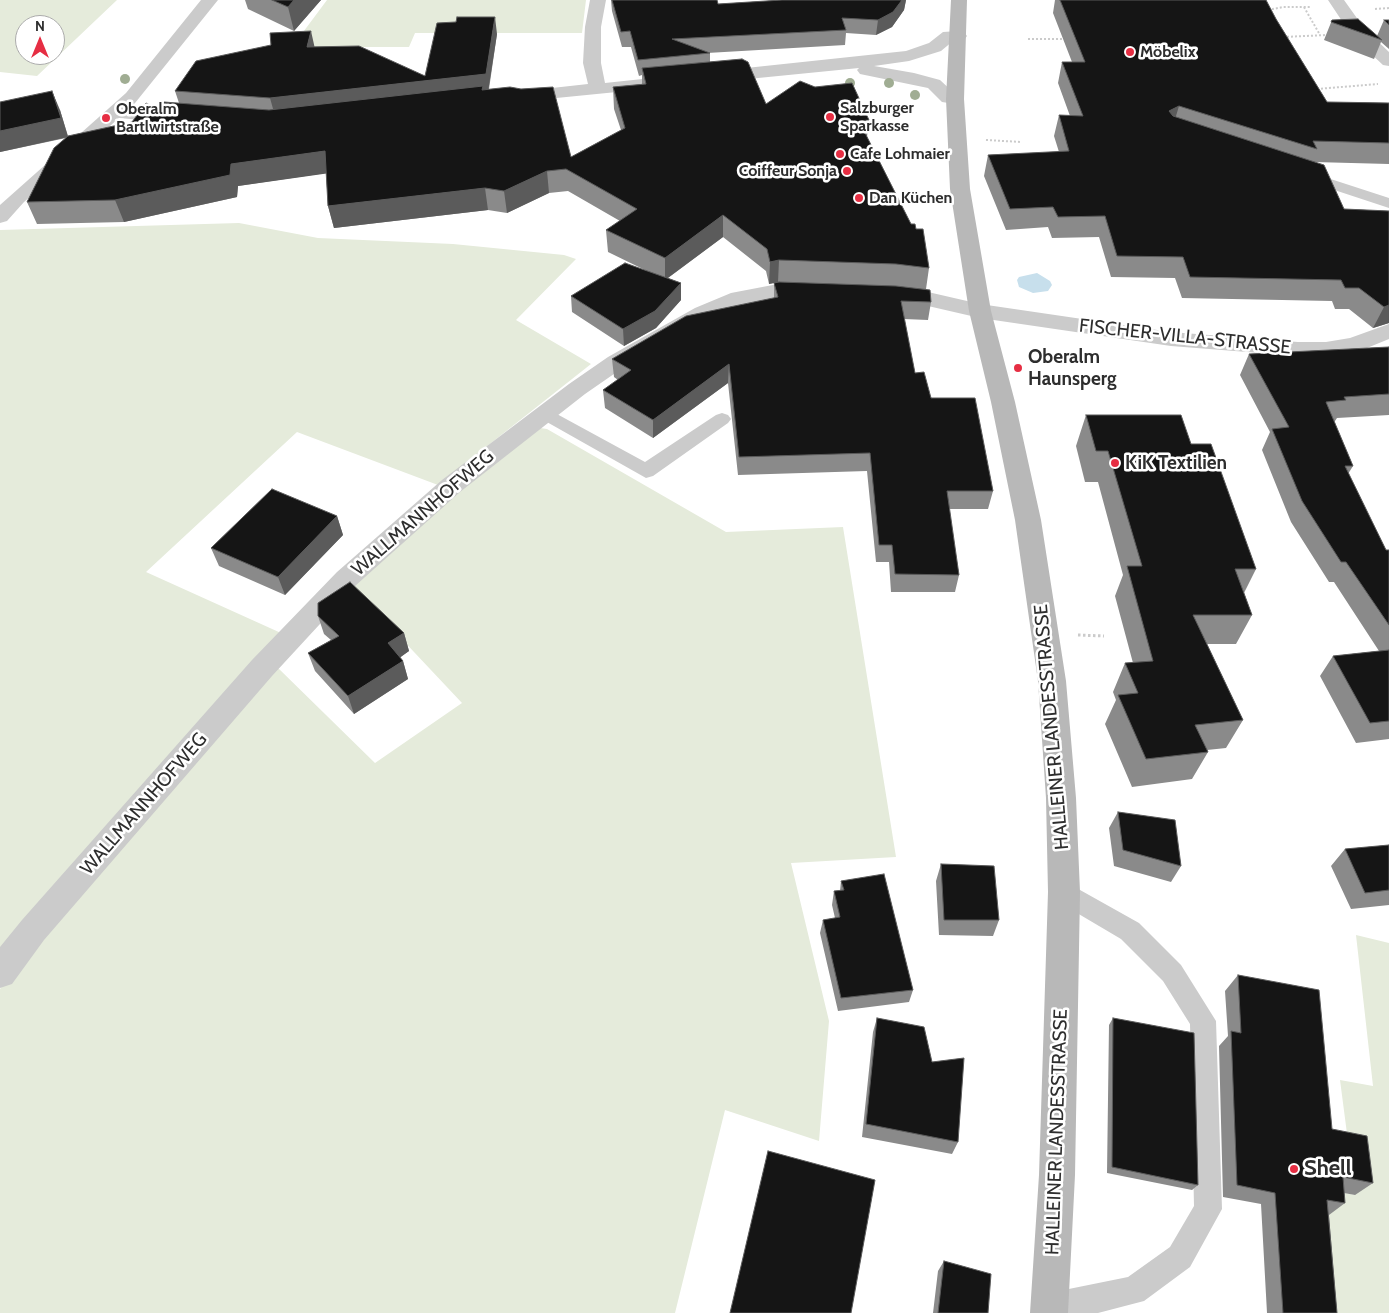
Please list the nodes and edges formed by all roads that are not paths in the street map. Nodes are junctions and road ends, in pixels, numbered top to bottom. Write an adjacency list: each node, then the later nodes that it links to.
1 (210, 0): 11 (street)
2 (598, 0): 8 (street)
3 (959, 0): 5 (main road, HALLEINER LANDESSTRASSE)
4 (1339, 4): 6 (street)
5 (958, 36): 7 (street); 10 (main road, HALLEINER LANDESSTRASSE)
6 (1389, 61)
7 (830, 65): 8 (street); 10 (street)
8 (598, 88): 9 (street)
9 (503, 98)
10 (955, 99): 18 (main road, HALLEINER LANDESSTRASSE)
11 (117, 112): 12 (street); 15 (street)
12 (192, 118)
13 (1294, 172): 14 (lane)
14 (1389, 203)
15 (0, 217)
16 (835, 293): 20 (street, WALLMANNHOFWEG)
17 (874, 294): 18 (street)
18 (982, 320): 19 (street, FISCHER-VILLA-STRASSE); 22 (main road, HALLEINER LANDESSTRASSE)
19 (1389, 331)
20 (544, 413): 21 (lane); 23 (street, WALLMANNHOFWEG)
21 (722, 419)
22 (1064, 892): 24 (main road, HALLEINER LANDESSTRASSE); 24 (lane)
23 (0, 973)
24 (1049, 1311)

